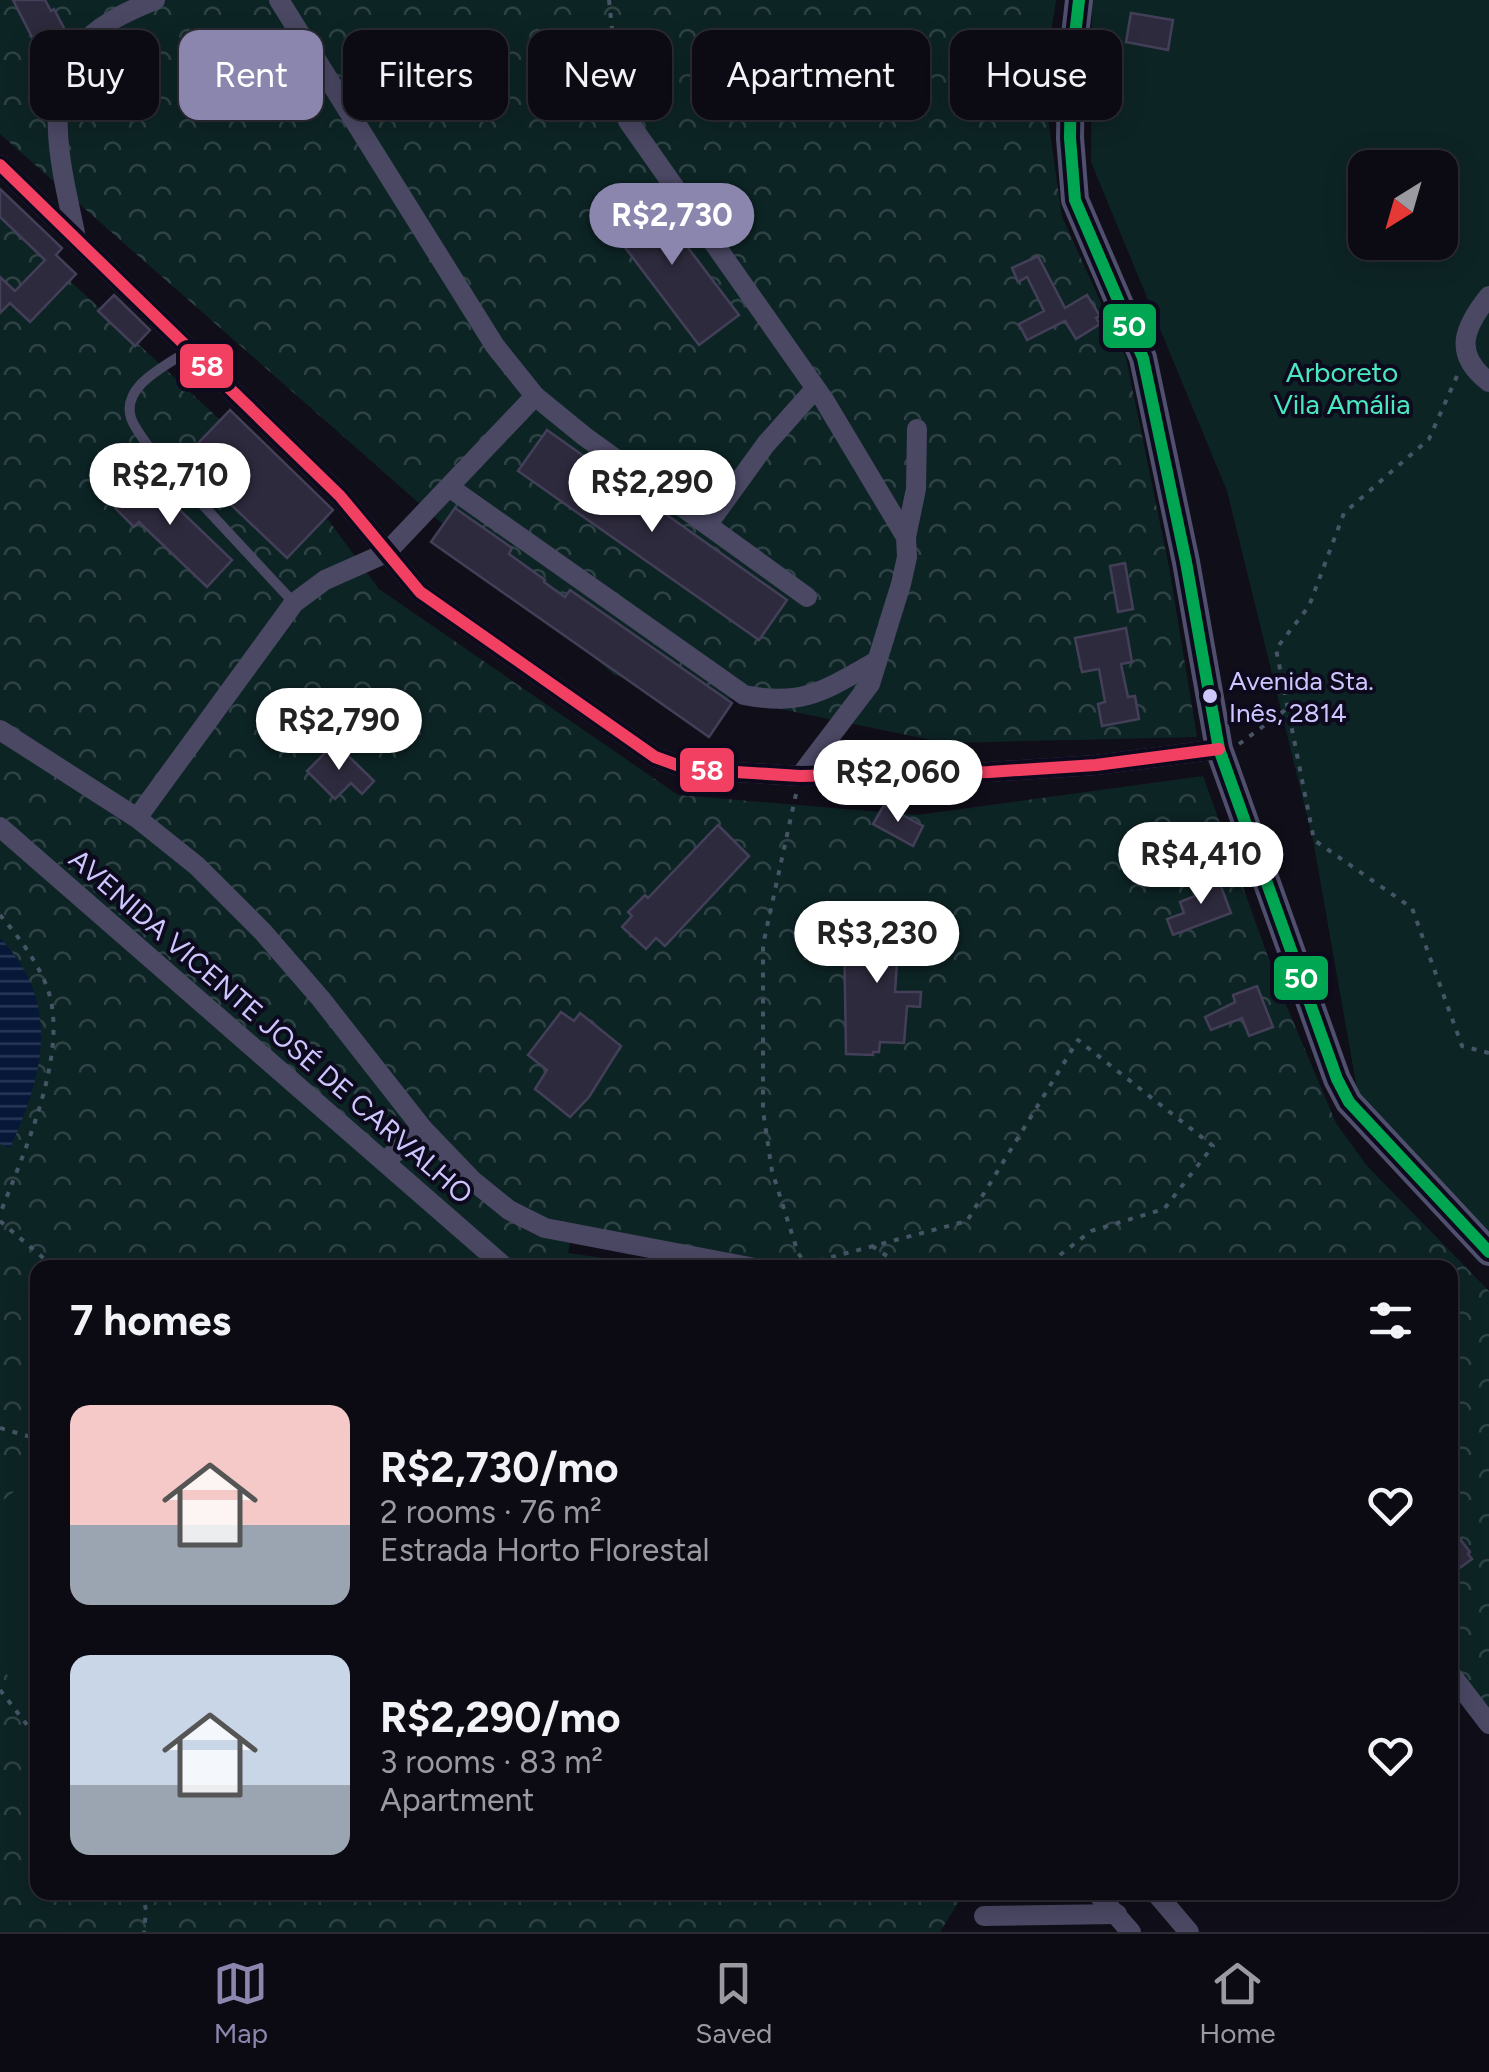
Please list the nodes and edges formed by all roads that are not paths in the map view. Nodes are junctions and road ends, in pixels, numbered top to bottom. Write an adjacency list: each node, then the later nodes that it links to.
1 (155, 0): 6 (street)
2 (279, 0): 11 (street)
3 (1080, 0): 21 (main road)
4 (628, 120): 10 (street)
5 (0, 164): 6 (street)
6 (76, 238): 8 (street)
7 (1489, 296): 9 (street)
8 (190, 350): 16 (street); 18 (lane)
9 (1489, 382)
10 (815, 389): 14 (street); 15 (street)
11 (535, 396): 13 (street); 14 (street)
12 (917, 429): 15 (street)
13 (449, 487): 16 (street); 19 (street)
14 (708, 524): 17 (street)
15 (906, 537): 19 (street)
16 (386, 554): 18 (street); 22 (street)
17 (807, 597)
18 (294, 603): 23 (street)
19 (878, 661): 22 (street)
20 (0, 730): 23 (street)
21 (1220, 752): 22 (street); 27 (main road)
22 (800, 776)
23 (137, 818): 25 (street)
24 (0, 827): 26 (street, AVENIDA VICENTE JOSÉ DE CARVALHO)
25 (423, 1129): 26 (street); 29 (street)
26 (385, 1161): 28 (street, AVENIDA VICENTE JOSÉ DE CARVALHO)
27 (1489, 1252)
28 (497, 1260)
29 (713, 1260)
30 (1458, 1684): 31 (street)
31 (1489, 1724)
32 (1104, 1900): 34 (street)
33 (1162, 1900): 37 (street)
34 (1117, 1914): 35 (street); 36 (street)
35 (984, 1916)
36 (1131, 1932)
37 (1189, 1932)

